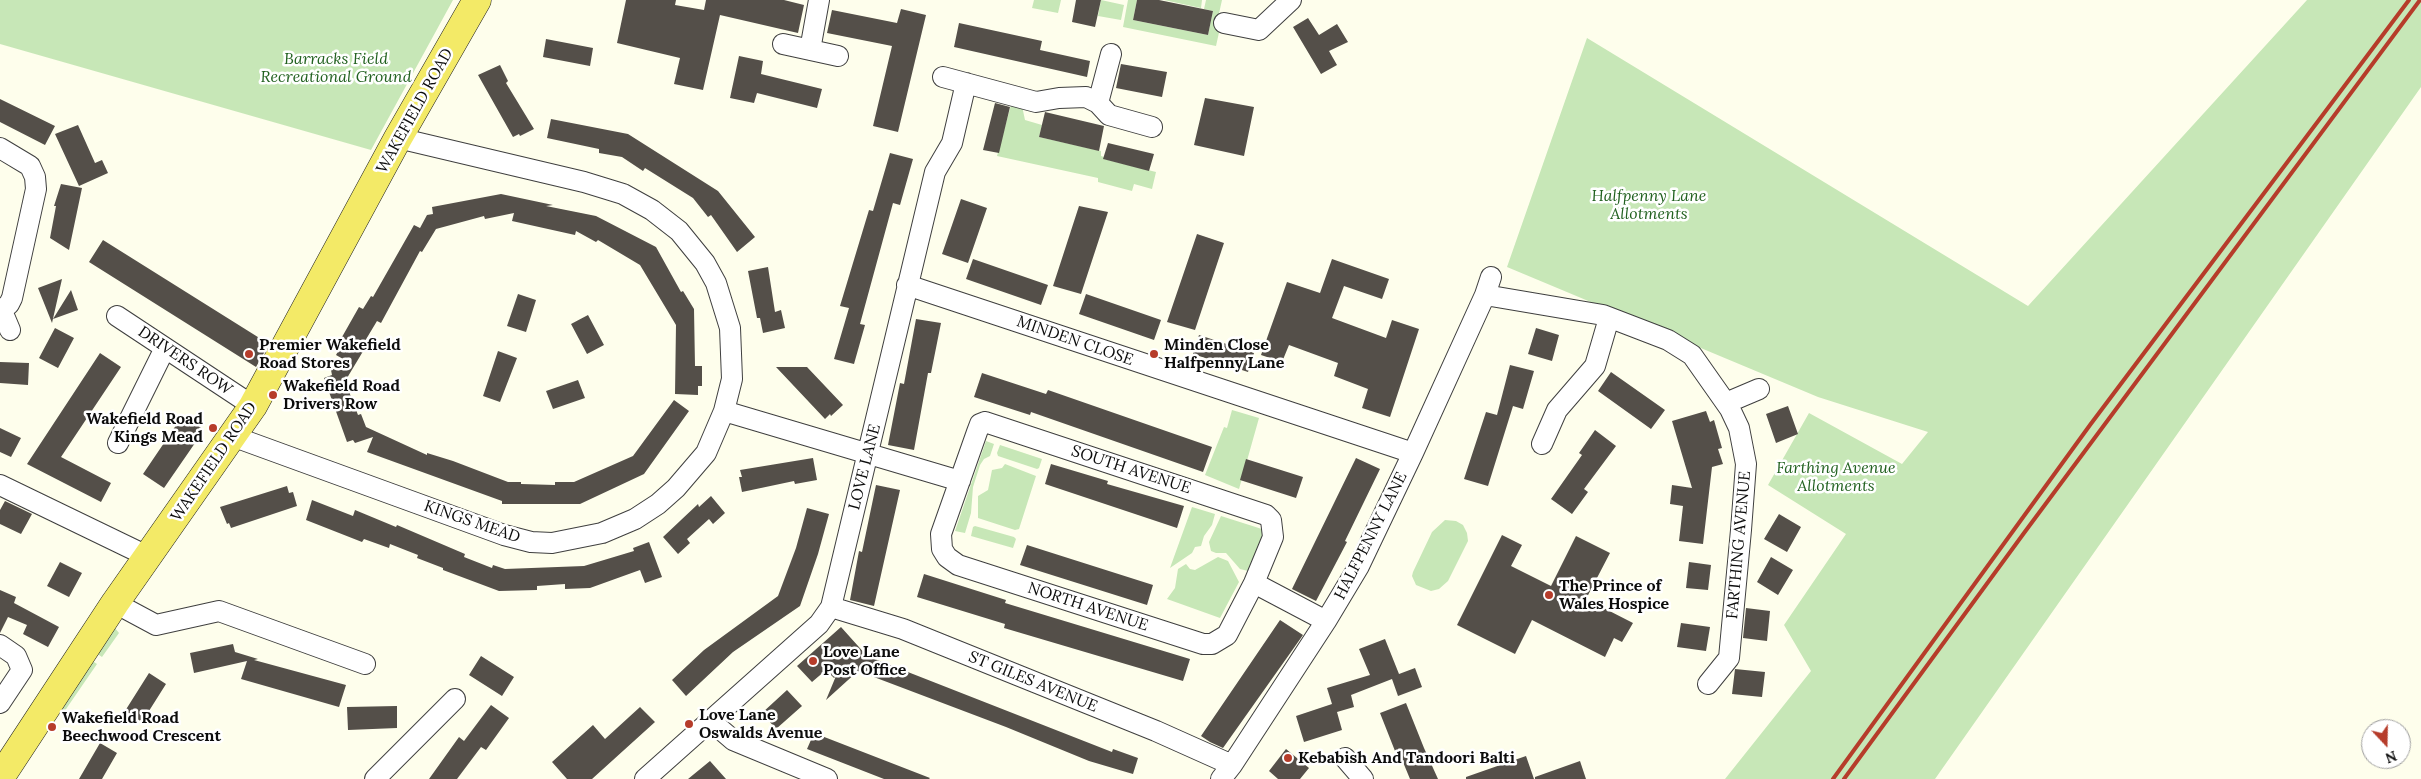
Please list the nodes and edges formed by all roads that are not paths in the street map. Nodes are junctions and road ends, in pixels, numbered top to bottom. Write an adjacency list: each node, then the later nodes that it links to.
1 (477, 0): 13 (main road, WAKEFIELD ROAD)
2 (818, 0): 6 (street)
3 (1291, 0): 4 (street)
4 (1224, 23)
5 (783, 44): 6 (street)
6 (810, 50): 8 (street)
7 (1111, 54): 11 (street)
8 (838, 56)
9 (943, 77): 10 (street)
10 (966, 84): 11 (street); 15 (street, LOVE LANE)
11 (1098, 103): 12 (street)
12 (1152, 127)
13 (398, 138): 24 (main road, WAKEFIELD ROAD); 25 (street, KINGS MEAD)
14 (0, 148): 17 (street)
15 (908, 285): 29 (street, LOVE LANE); 30 (street, MINDEN CLOSE)
16 (1488, 286): 19 (street, FARTHING AVENUE); 30 (street, HALFPENNY LANE)
17 (1, 311): 20 (street)
18 (117, 316): 21 (street, DRIVERS ROW)
19 (1608, 318): 23 (street, FARTHING AVENUE); 28 (street)
20 (10, 330)
21 (165, 348): 24 (street, DRIVERS ROW); 27 (street)
22 (1759, 389): 23 (street)
23 (1726, 403): 40 (street, FARTHING AVENUE)
24 (253, 406): 26 (main road, WAKEFIELD ROAD)
25 (724, 410): 26 (street, KINGS MEAD); 29 (street)
26 (232, 436): 33 (main road, WAKEFIELD ROAD)
27 (118, 443)
28 (1542, 444)
29 (868, 452): 31 (street); 36 (street, LOVE LANE)
30 (1413, 453): 37 (street, HALFPENNY LANE)
31 (960, 481): 34 (street, SOUTH AVENUE); 34 (street, NORTH AVENUE)
32 (0, 485): 33 (street)
33 (148, 557): 35 (main road, WAKEFIELD ROAD)
34 (1254, 583): 37 (street)
35 (115, 603): 39 (street); 46 (main road, WAKEFIELD ROAD)
36 (830, 607): 43 (street, LOVE LANE); 45 (street, ST GILES AVENUE)
37 (1326, 622): 45 (street, HALFPENNY LANE)
38 (0, 645): 42 (street)
39 (365, 664)
40 (1708, 684)
41 (455, 699): 47 (street)
42 (0, 703)
43 (712, 722): 48 (street, LOVE LANE); 49 (street)
44 (1345, 758): 50 (street)
45 (1227, 772)
46 (0, 778)
47 (375, 779)
48 (645, 779)
49 (827, 779)
50 (1363, 779)

